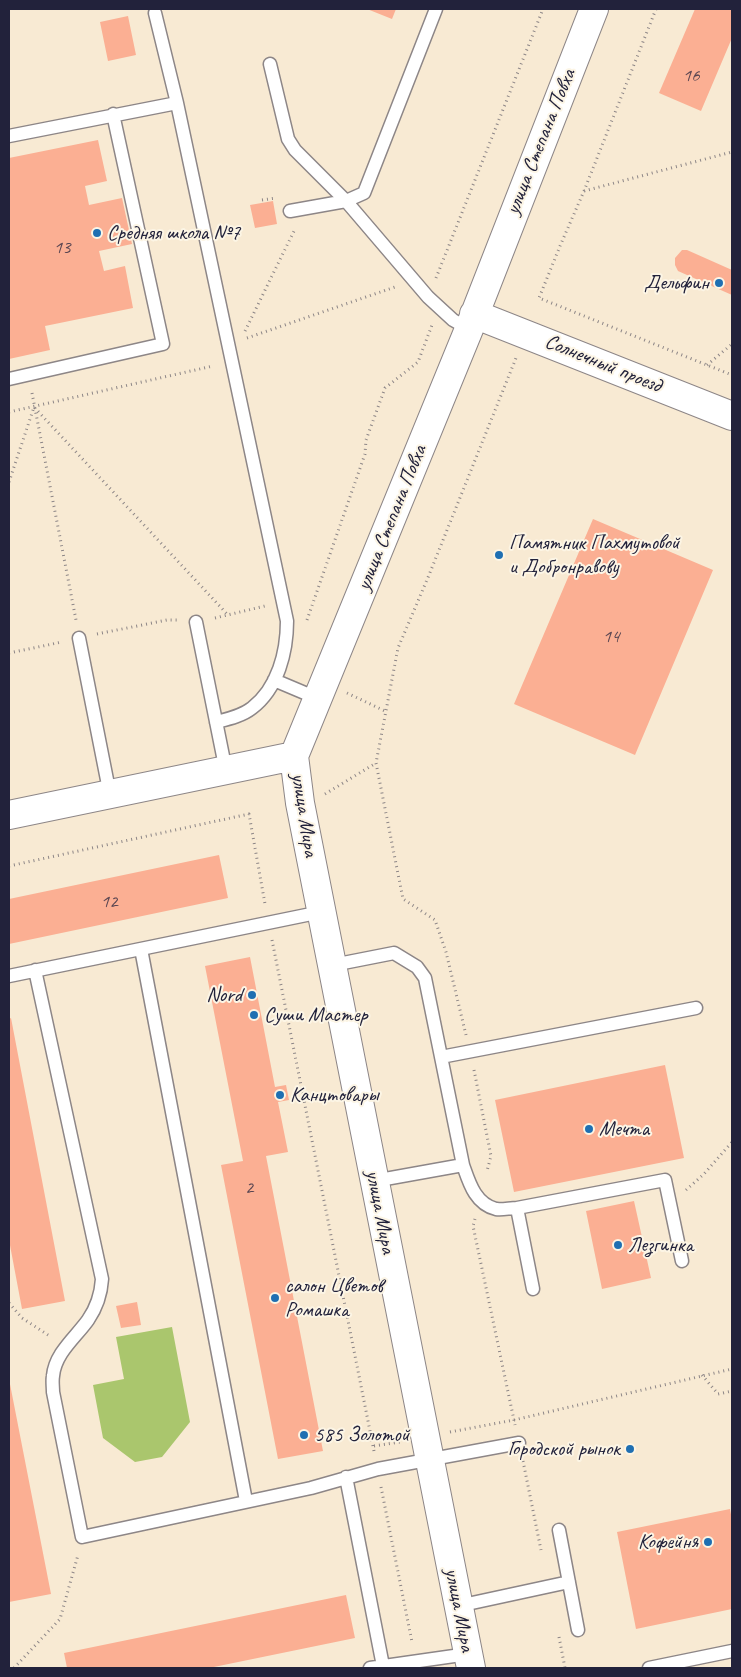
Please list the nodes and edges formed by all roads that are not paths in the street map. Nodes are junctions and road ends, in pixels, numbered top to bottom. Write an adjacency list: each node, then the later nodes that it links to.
1 (436, 9): 8 (lane)
2 (594, 9): 10 (street, улица Степана Повха)
3 (155, 13): 5 (lane)
4 (270, 64): 8 (lane)
5 (177, 103): 6 (lane); 15 (lane)
6 (113, 114): 7 (lane); 11 (lane)
7 (9, 136)
8 (346, 201): 9 (lane); 10 (lane)
9 (290, 211)
10 (471, 321): 12 (street, Солнечный проезд); 16 (street, улица Степана Повха)
11 (9, 379)
12 (732, 416)
13 (196, 622): 17 (lane)
14 (79, 638): 20 (lane)
15 (274, 680): 16 (lane); 17 (lane)
16 (319, 699): 18 (street, улица Степана Повха)
17 (216, 722): 19 (lane)
18 (294, 756): 19 (street); 22 (street, улица Мира)
19 (226, 771): 20 (street)
20 (110, 795): 21 (street)
21 (9, 815)
22 (321, 912): 23 (lane); 24 (street, улица Мира)
23 (142, 949): 25 (lane); 37 (lane)
24 (332, 965): 28 (lane); 30 (street, улица Мира)
25 (35, 970): 26 (lane); 37 (lane)
26 (9, 976)
27 (696, 1008): 28 (lane)
28 (441, 1057): 29 (lane)
29 (463, 1165): 30 (lane); 31 (lane)
30 (374, 1181): 35 (street, улица Мира)
31 (517, 1208): 32 (lane); 33 (lane)
32 (682, 1261)
33 (533, 1290)
34 (519, 1443): 35 (lane)
35 (430, 1460): 36 (lane); 40 (street, улица Мира)
36 (346, 1478): 37 (lane); 44 (lane)
37 (246, 1501)
38 (559, 1530): 39 (lane)
39 (569, 1582): 40 (lane); 41 (lane)
40 (458, 1606): 43 (street, улица Мира)
41 (578, 1630)
42 (732, 1651): 46 (lane)
43 (469, 1661): 44 (lane)
44 (383, 1666): 45 (lane)
45 (370, 1668)
46 (649, 1668)

